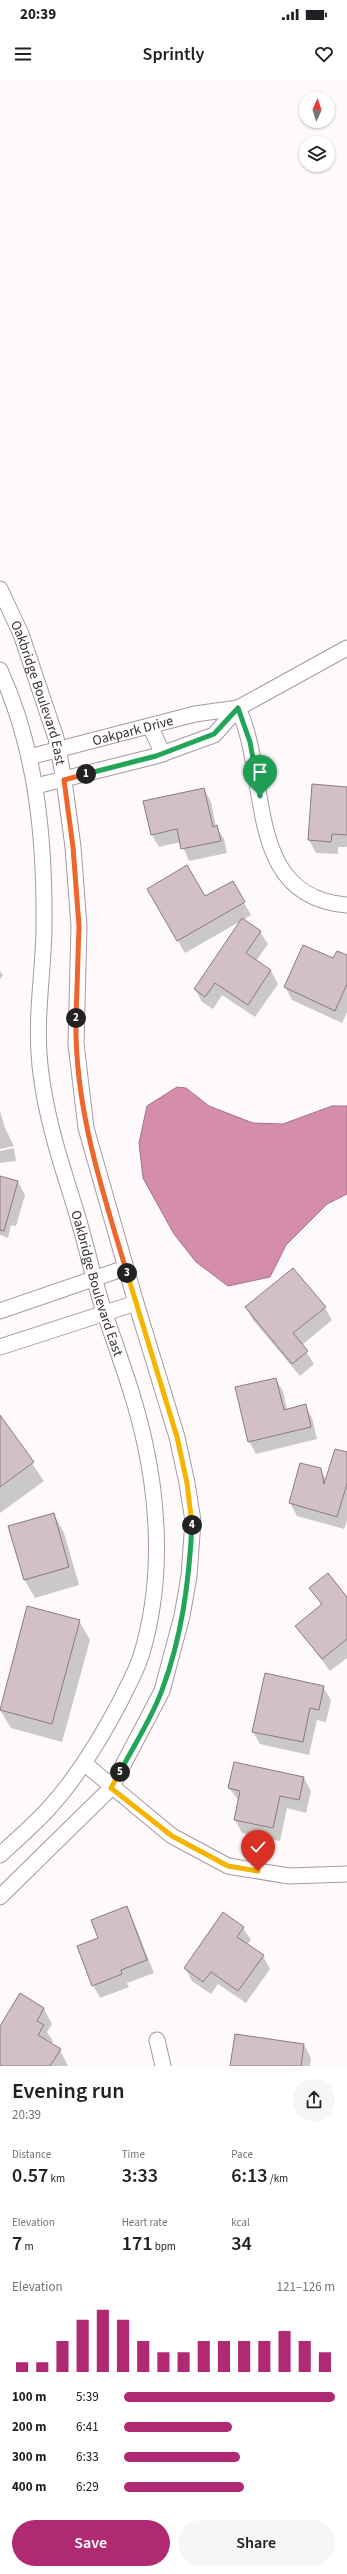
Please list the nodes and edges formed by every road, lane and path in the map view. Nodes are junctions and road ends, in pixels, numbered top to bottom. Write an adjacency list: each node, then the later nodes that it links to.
1 (0, 589): 6 (street, Oakbridge Boulevard East)
2 (347, 648): 4 (street, Oakpark Drive)
3 (0, 670): 8 (street, Oakbridge Boulevard East)
4 (238, 708): 5 (street, Oakpark Drive); 7 (street, Oakpark Drive); 11 (street)
5 (150, 726): 6 (street, Oakpark Drive); 7 (street)
6 (58, 750): 8 (street, Oakpark Drive); 9 (street, Oakbridge Boulevard East)
7 (163, 754): 9 (street, Oakpark Drive)
8 (29, 757): 10 (street, Oakbridge Boulevard East)
9 (64, 780): 10 (street, Oakpark Drive); 12 (street, Oakbridge Boulevard East)
10 (36, 786): 13 (street, Oakbridge Boulevard East)
11 (347, 905)
12 (125, 1268): 13 (street); 14 (street, Oakbridge Boulevard East)
13 (94, 1280): 15 (street); 16 (street, Oakbridge Boulevard East)
14 (136, 1303): 16 (street); 19 (street, Oakbridge Boulevard East)
15 (0, 1310)
16 (105, 1314): 17 (street); 18 (street, Oakbridge Boulevard East)
17 (0, 1347)
18 (85, 1764): 19 (street); 20 (street, Oakbridge Boulevard East)
19 (111, 1788): 21 (street); 22 (street, Oakbridge Boulevard East)
20 (0, 1855)
21 (347, 1874)
22 (0, 1897)
23 (157, 2040): 24 (street)
24 (163, 2066)

